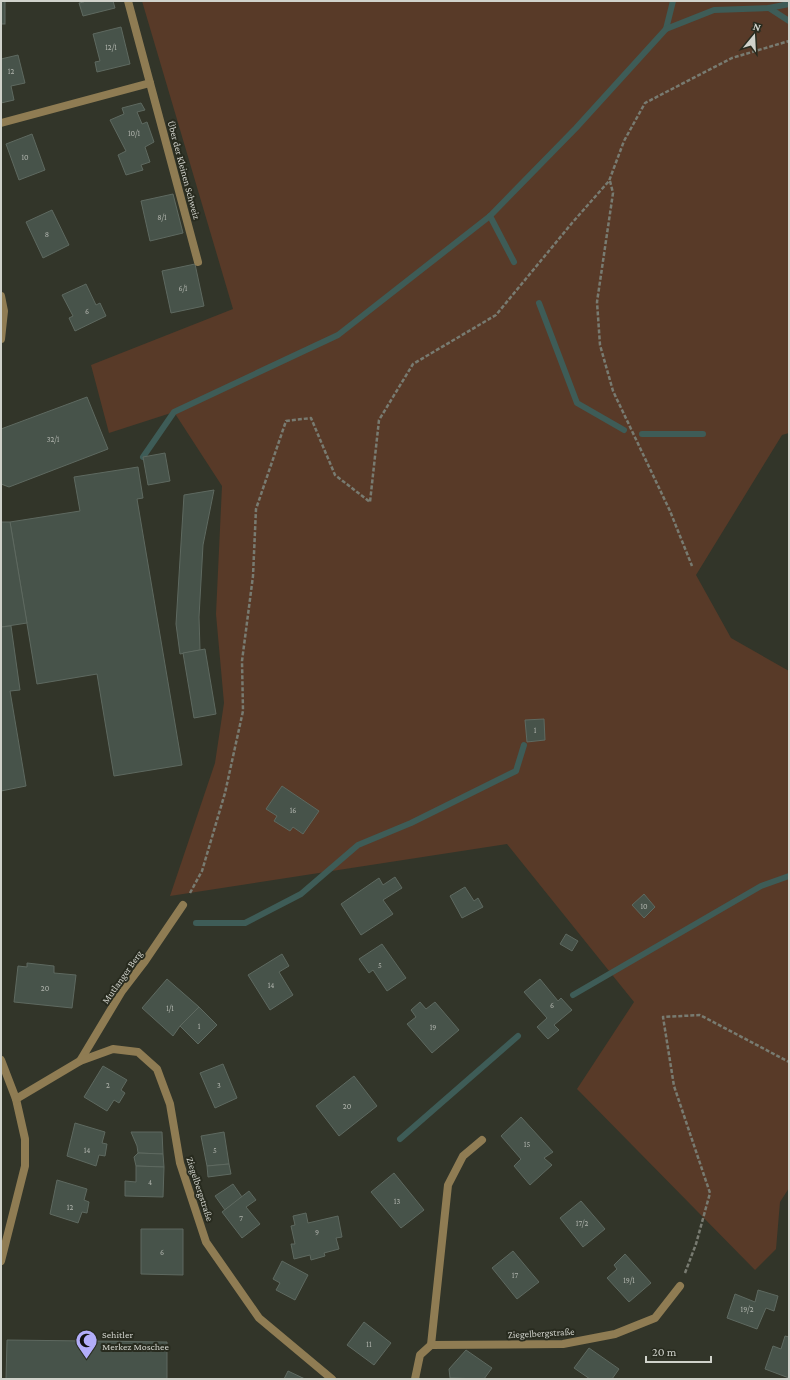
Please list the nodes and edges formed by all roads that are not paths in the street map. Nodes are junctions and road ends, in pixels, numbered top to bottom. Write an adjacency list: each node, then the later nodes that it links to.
1 (128, 1): 2 (street, Über der Kleinen Schweiz)
2 (150, 83): 3 (street); 4 (street, Über der Kleinen Schweiz)
3 (1, 123)
4 (198, 262)
5 (1, 296): 6 (street)
6 (1, 339)
7 (183, 905): 9 (street, Mutlanger Berg)
8 (1, 1060): 10 (street)
9 (80, 1061): 10 (street, Ziegelbergstraße); 15 (street, Ziegelbergstraße)
10 (16, 1099): 12 (street)
11 (482, 1140): 14 (street)
12 (1, 1261)
13 (680, 1286): 14 (street, Ziegelbergstraße)
14 (431, 1345): 16 (street)
15 (332, 1379)
16 (415, 1379)

